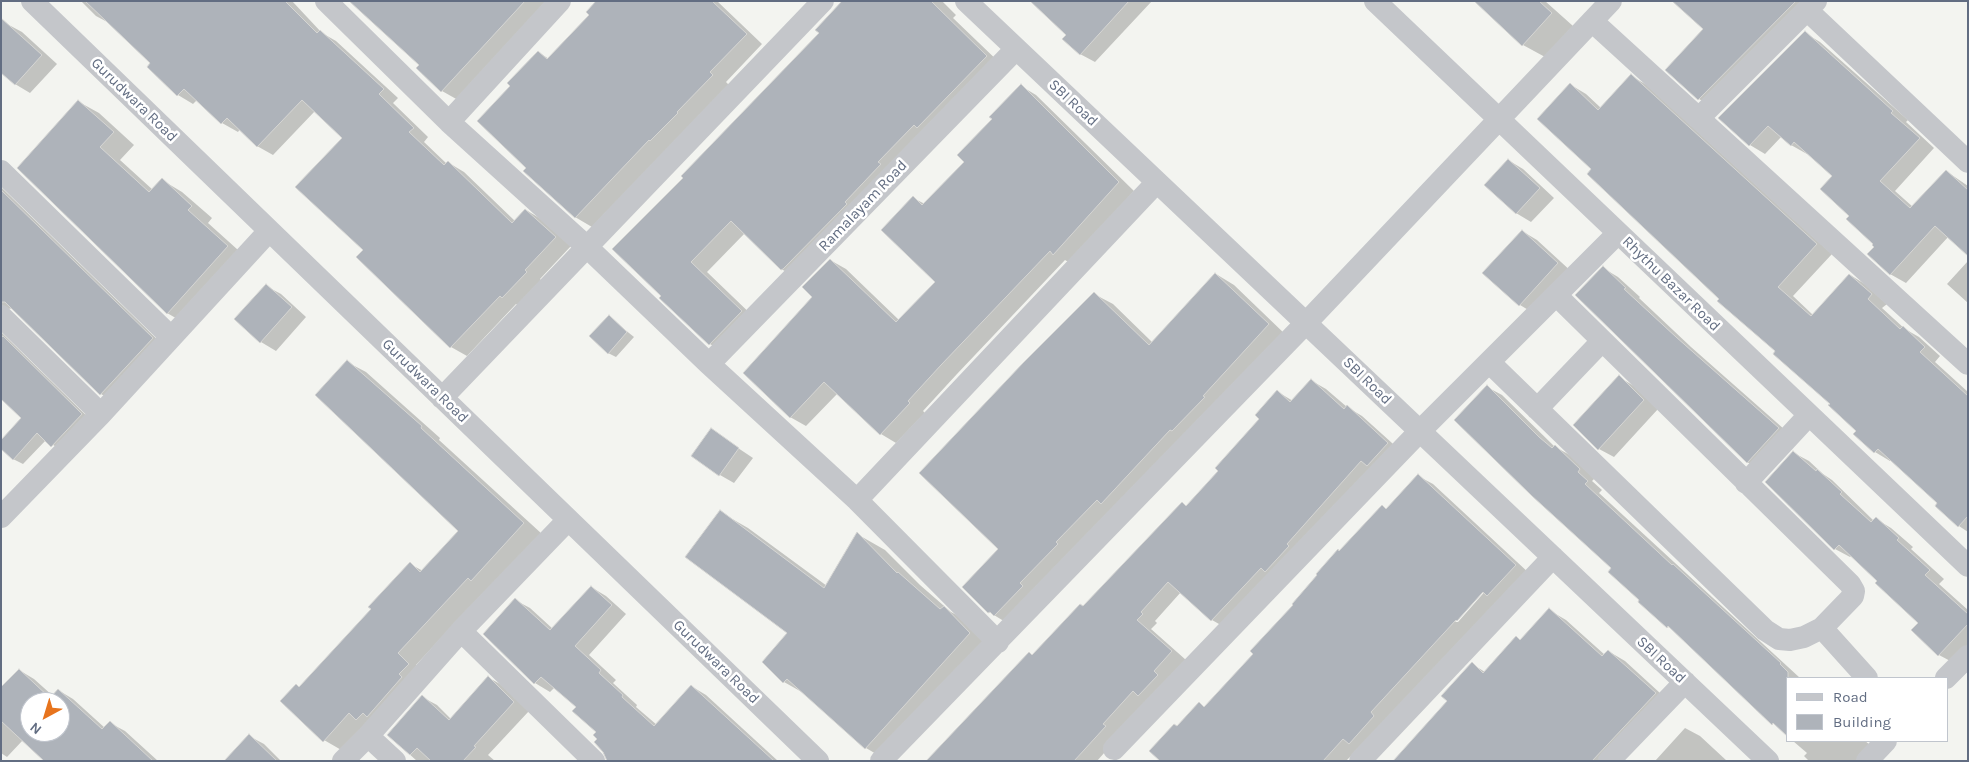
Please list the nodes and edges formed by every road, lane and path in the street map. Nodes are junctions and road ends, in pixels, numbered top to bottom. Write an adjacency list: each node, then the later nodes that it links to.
1 (32, 1): 17 (street, Gurudwara Road)
2 (326, 1): 13 (street)
3 (560, 1): 13 (street)
4 (823, 1): 19 (street)
5 (966, 1): 10 (street, SBI Road)
6 (1375, 1): 11 (street, Rhythu Bazar Road)
7 (1611, 1): 9 (street)
8 (1812, 6): 12 (street); 14 (street)
9 (1592, 21): 11 (street); 12 (street)
10 (1016, 49): 16 (street, SBI Road); 26 (street, Ramalayam Road)
11 (1498, 118): 18 (street, Rhythu Bazar Road); 22 (street)
12 (1699, 118): 27 (street)
13 (449, 122): 19 (street)
14 (1968, 162)
15 (1, 171): 23 (street)
16 (1157, 182): 22 (street, SBI Road); 34 (street)
17 (269, 231): 23 (street); 28 (street, Gurudwara Road)
18 (1618, 233): 20 (street); 31 (street, Rhythu Bazar Road)
19 (587, 247): 26 (street); 28 (street)
20 (1556, 295): 24 (street); 25 (street)
21 (1, 316): 30 (street)
22 (1306, 323): 32 (street, SBI Road); 41 (street)
23 (171, 337): 30 (street)
24 (1602, 341): 29 (street); 33 (street)
25 (1489, 362): 29 (street); 32 (street)
26 (709, 364): 34 (street)
27 (1968, 364)
28 (442, 398): 36 (street, Gurudwara Road)
29 (1536, 409): 39 (street)
30 (101, 414): 35 (street)
31 (1810, 415): 33 (street); 38 (street, Rhythu Bazar Road)
32 (1420, 431): 37 (street, SBI Road); 48 (street)
33 (1746, 483): 39 (street)
34 (857, 500): 41 (street)
35 (1, 517)
36 (568, 520): 40 (street); 52 (street, Gurudwara Road)
37 (1553, 557): 45 (street, SBI Road); 54 (street)
38 (1968, 566)
39 (1822, 628): 43 (street)
40 (461, 631): 46 (street); 51 (street)
41 (998, 642): 53 (street)
42 (1968, 656): 44 (street)
43 (1866, 677)
44 (1947, 677)
45 (1685, 682): 55 (street); 56 (street, SBI Road)
46 (368, 736): 49 (street); 50 (street)
47 (1885, 742): 57 (street)
48 (1114, 757)
49 (343, 761)
50 (394, 761)
51 (594, 761)
52 (818, 761)
53 (881, 761)
54 (1360, 761)
55 (1609, 761)
56 (1768, 761)
57 (1867, 761)

